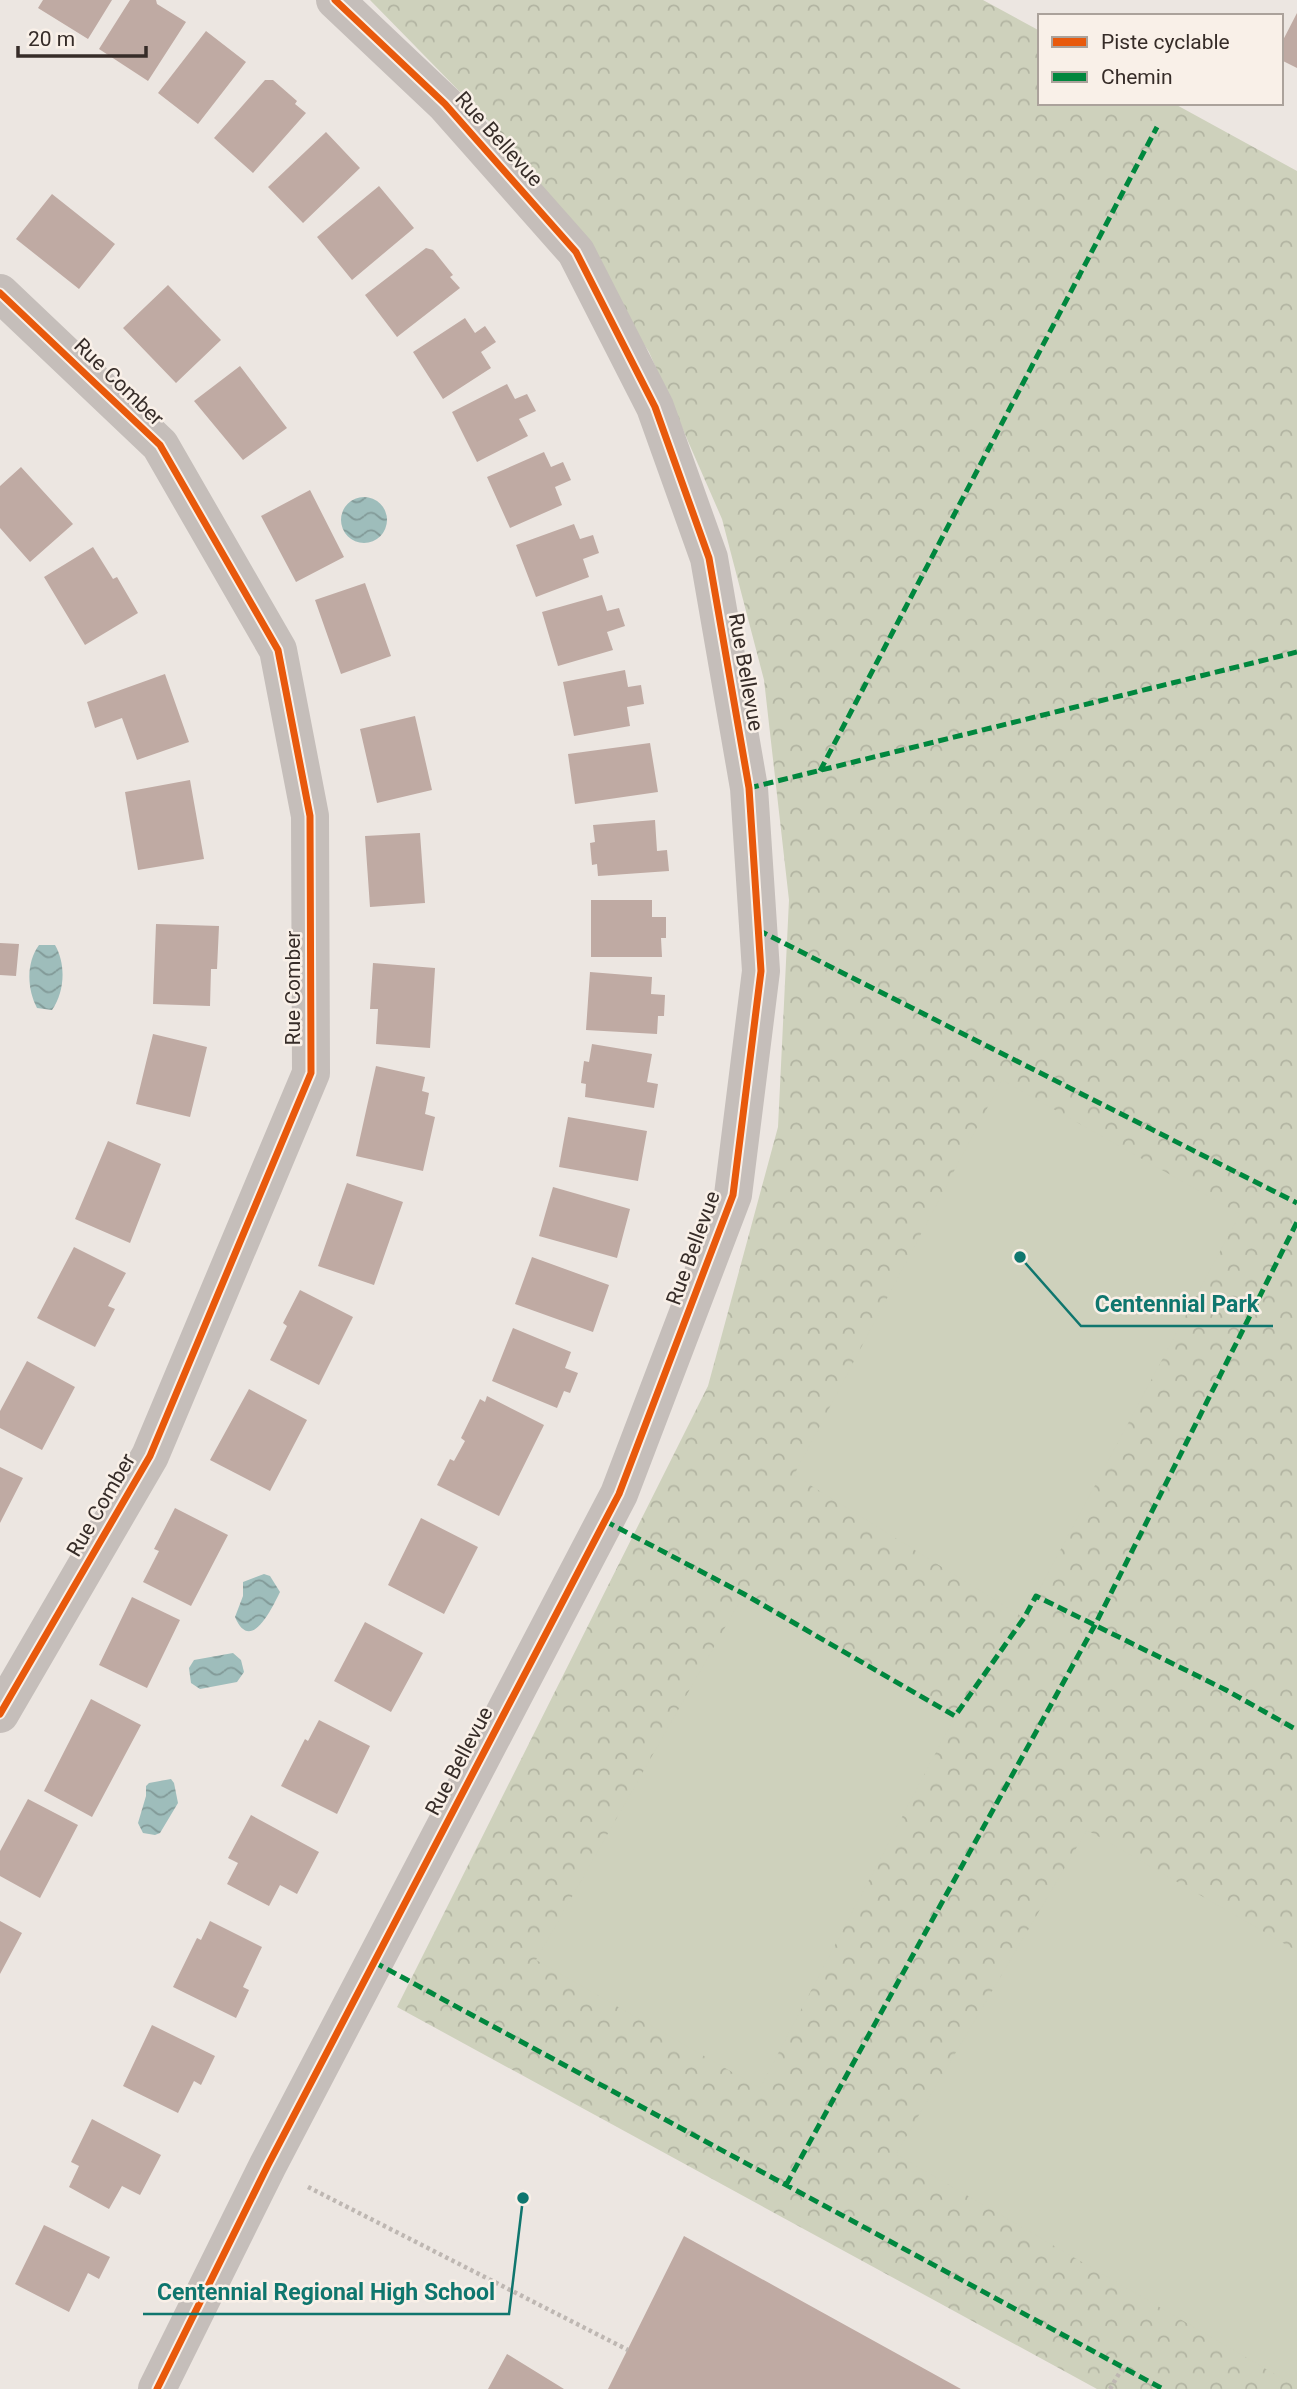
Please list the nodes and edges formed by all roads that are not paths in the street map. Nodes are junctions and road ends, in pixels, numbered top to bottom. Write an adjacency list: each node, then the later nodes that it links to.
1 (335, 0): 4 (street, Rue Bellevue)
2 (0, 293): 3 (street, Rue Comber)
3 (0, 1714)
4 (157, 2389)

